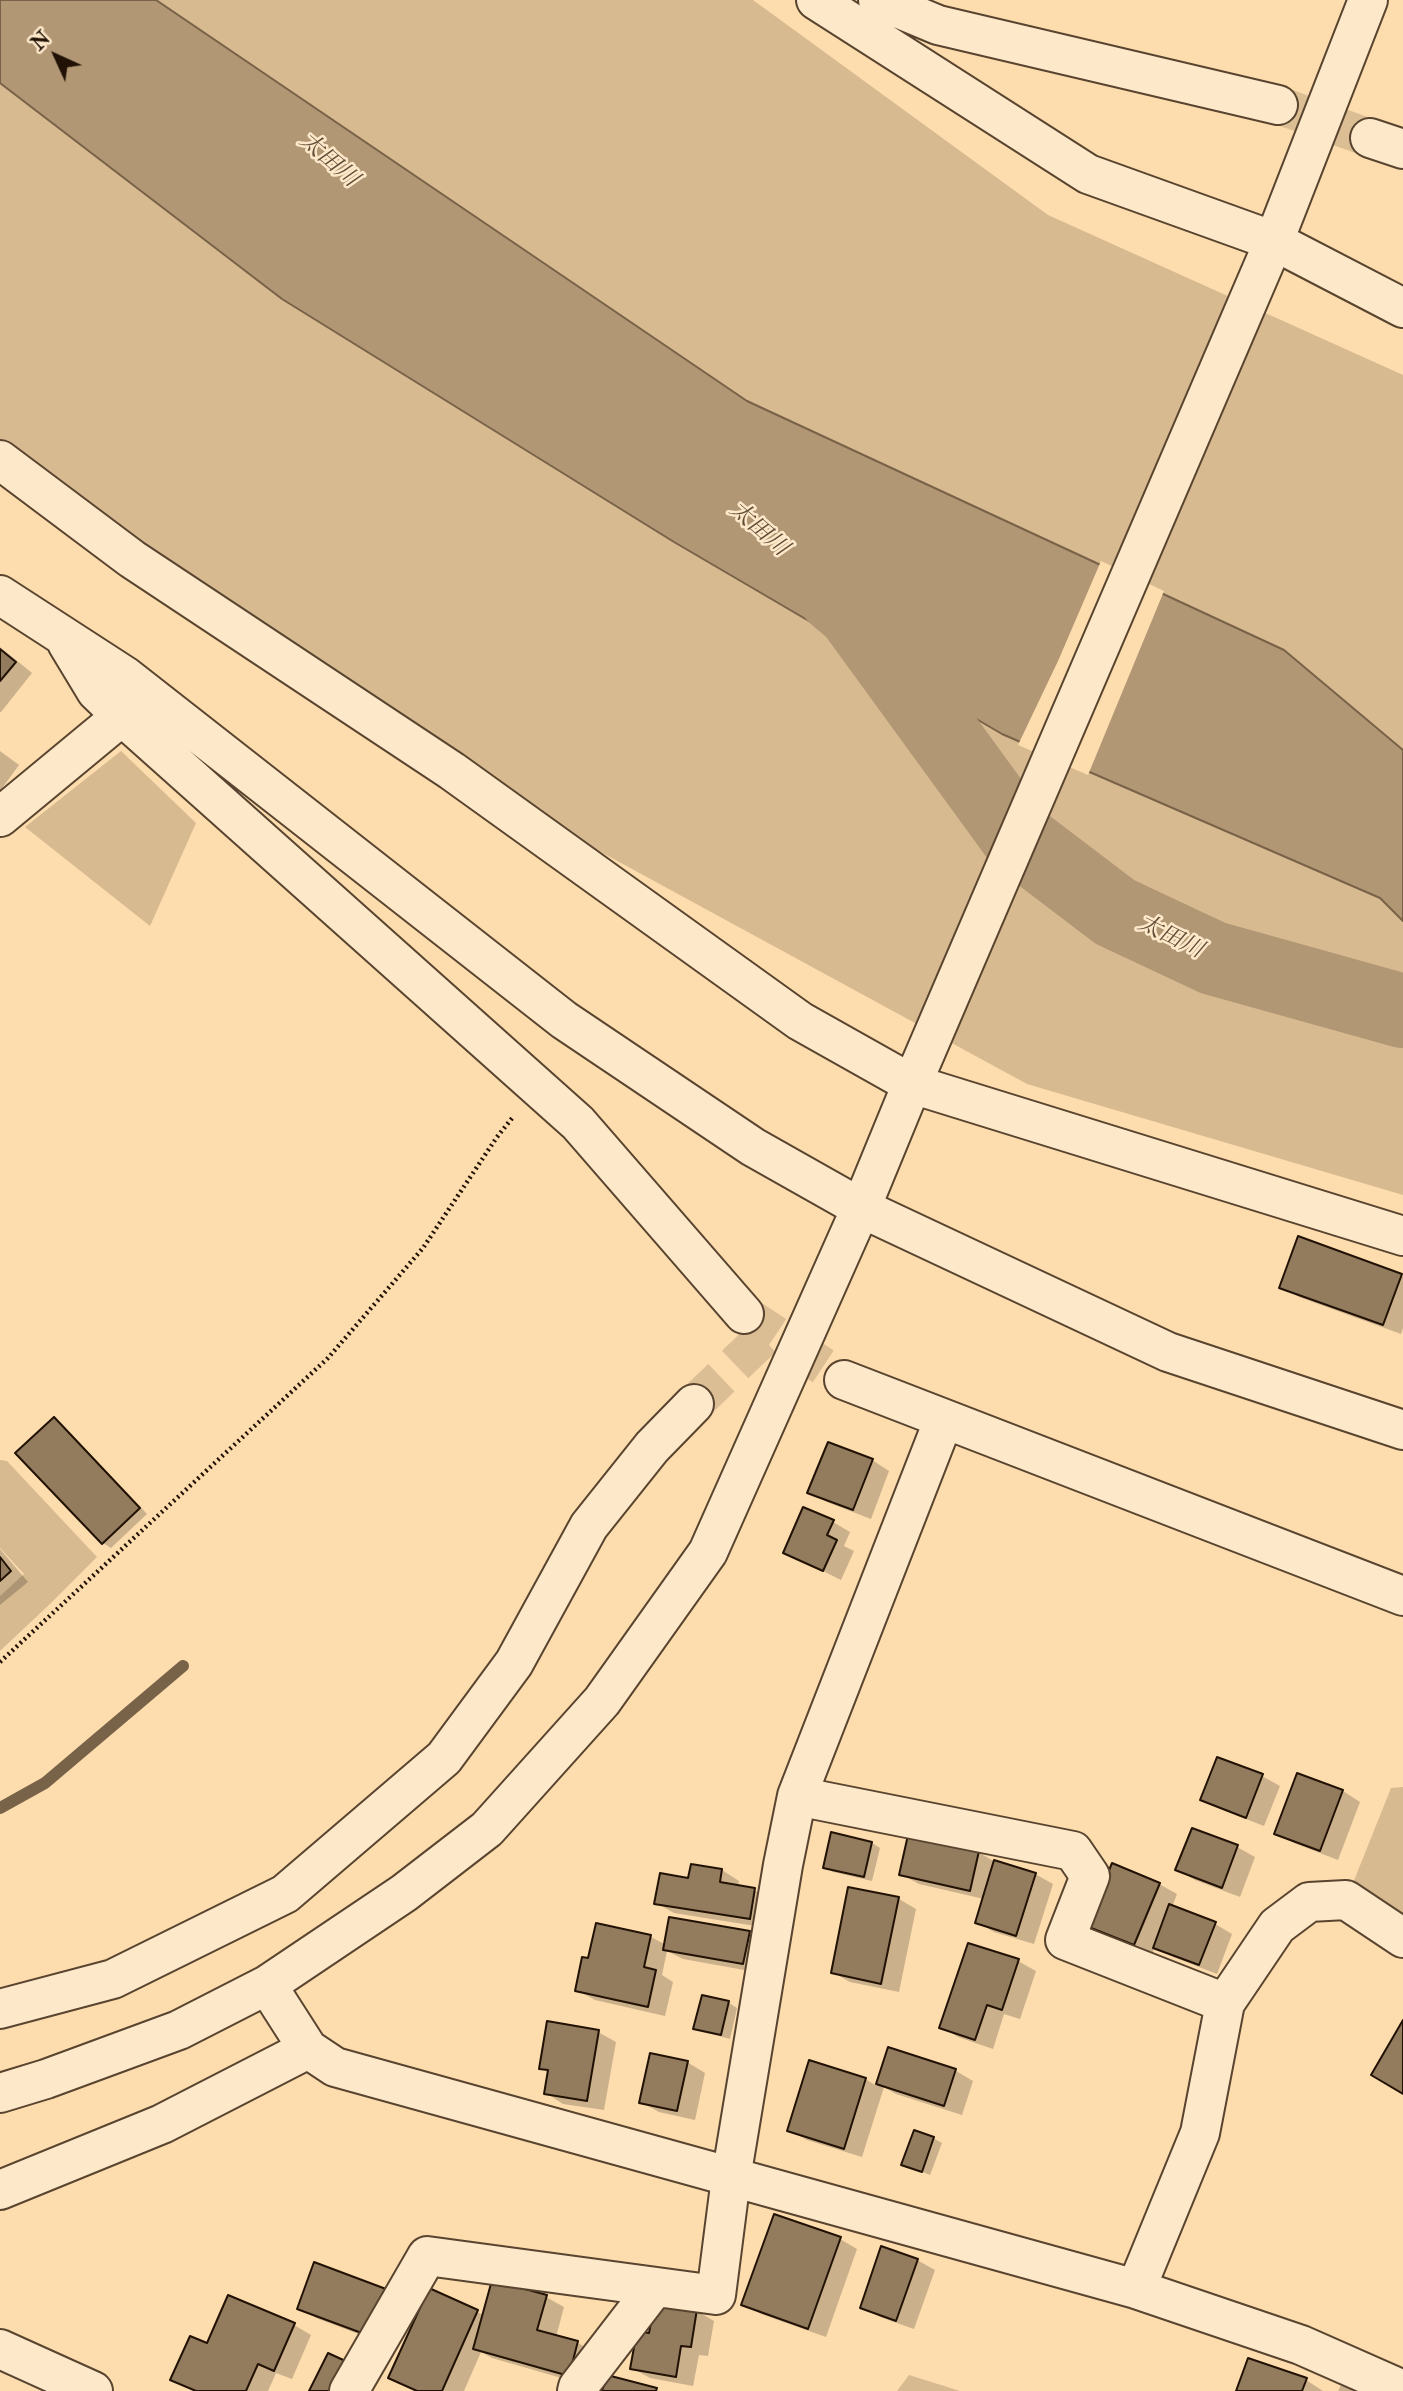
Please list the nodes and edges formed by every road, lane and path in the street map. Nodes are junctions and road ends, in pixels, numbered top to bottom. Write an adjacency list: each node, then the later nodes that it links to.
1 (816, 0): 7 (street)
2 (878, 0): 5 (street)
3 (932, 0): 5 (street)
4 (1368, 0): 7 (street)
5 (981, 35): 6 (street)
6 (1278, 105)
7 (1274, 241): 8 (street); 14 (street)
8 (1403, 308)
9 (0, 460): 14 (street)
10 (0, 595): 11 (street)
11 (62, 635): 12 (street); 16 (street)
12 (122, 716): 13 (street); 15 (street)
13 (0, 817)
14 (912, 1084): 16 (street); 17 (street)
15 (537, 1086): 18 (street); 24 (path)
16 (861, 1208): 22 (street); 27 (street)
17 (1403, 1236)
18 (744, 1314)
19 (844, 1380): 21 (street)
20 (694, 1404): 29 (street)
21 (944, 1419): 23 (street); 25 (street)
22 (1403, 1430)
23 (1403, 1596)
24 (0, 1662)
25 (797, 1796): 28 (street); 32 (street)
26 (1403, 1938): 28 (street)
27 (267, 1985): 30 (street); 31 (street)
28 (1225, 2003): 35 (street)
29 (0, 2009)
30 (308, 2049): 32 (street); 33 (street)
31 (0, 2092)
32 (730, 2178): 34 (street); 35 (street)
33 (0, 2190)
34 (655, 2287): 39 (street); 40 (street)
35 (1136, 2289): 37 (street)
36 (0, 2350): 38 (street)
37 (1403, 2390)
38 (93, 2391)
39 (349, 2391)
40 (577, 2391)

